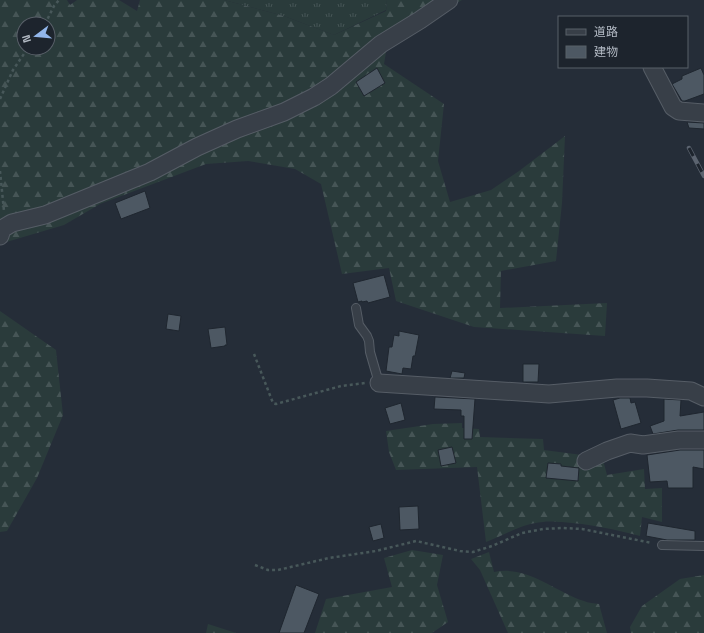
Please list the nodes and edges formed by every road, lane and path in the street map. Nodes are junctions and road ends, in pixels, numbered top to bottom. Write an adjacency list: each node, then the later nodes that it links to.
1 (59, 0): 3 (path)
2 (449, 0): 9 (street)
3 (50, 16)
4 (23, 56): 6 (path)
5 (653, 68): 7 (street)
6 (0, 99)
7 (704, 113)
8 (0, 171): 9 (path)
9 (3, 231)
10 (356, 308): 12 (lane)
11 (254, 354): 12 (path)
12 (379, 383): 13 (street)
13 (704, 397)
14 (704, 440): 15 (street)
15 (586, 461)
16 (662, 544): 17 (lane); 18 (path)
17 (704, 546)
18 (255, 565)

